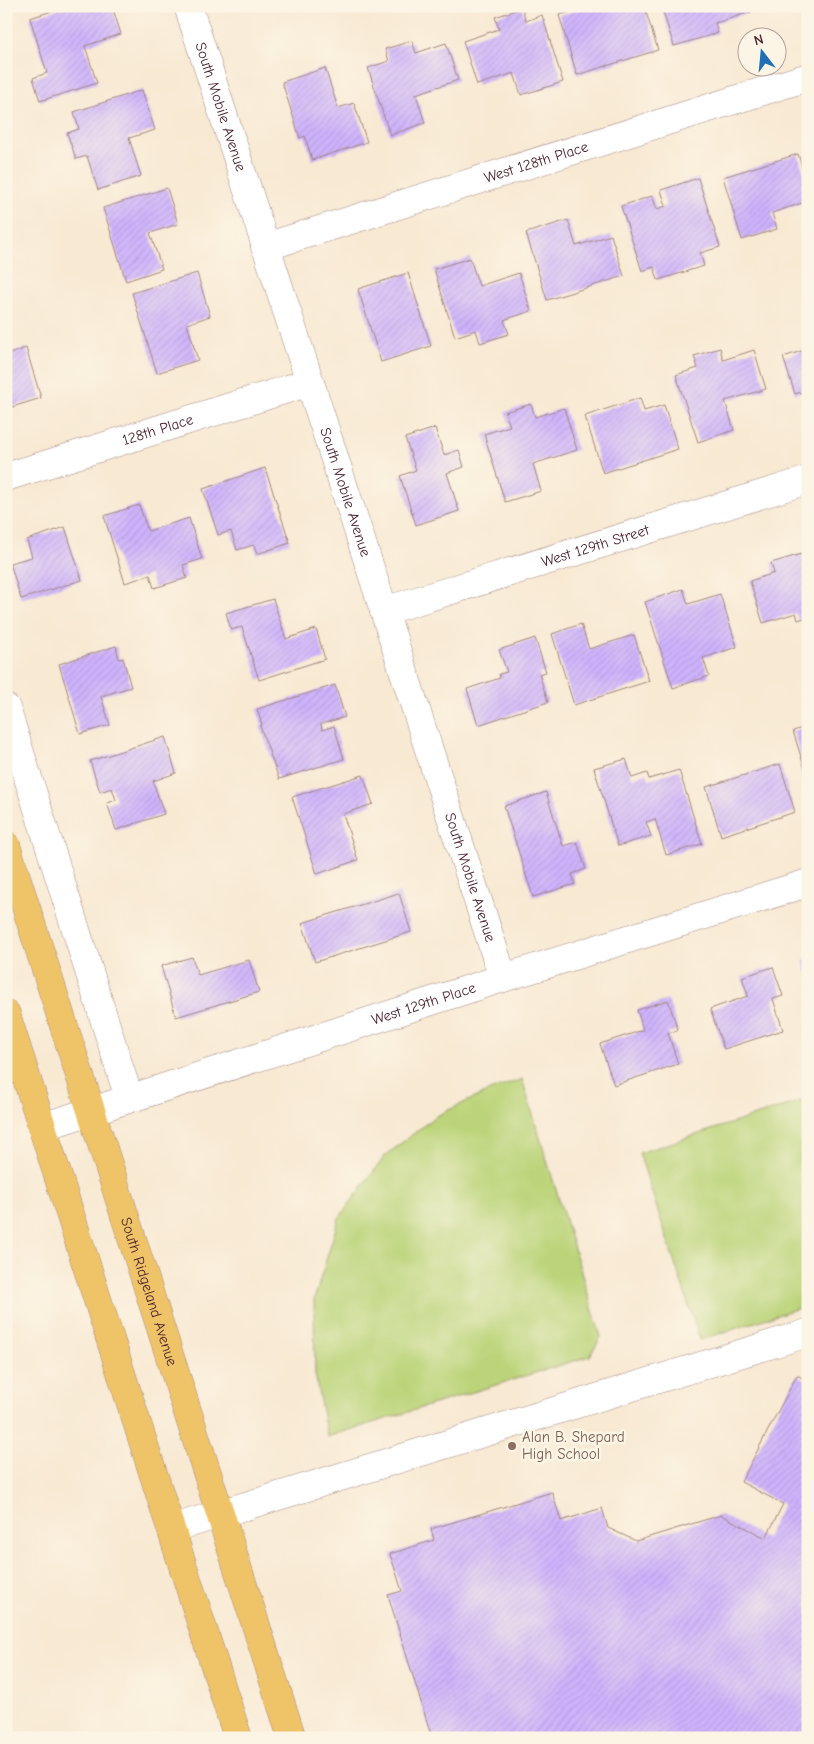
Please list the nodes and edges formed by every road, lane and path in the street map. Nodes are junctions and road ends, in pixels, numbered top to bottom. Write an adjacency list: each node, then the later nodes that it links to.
1 (188, 6): 3 (street, South Mobile Avenue)
2 (808, 77): 3 (street, West 128th Place)
3 (265, 247): 4 (street, South Mobile Avenue)
4 (310, 382): 5 (street, 128th Place); 7 (street, South Mobile Avenue)
5 (6, 476)
6 (808, 480): 7 (street, West 129th Street)
7 (384, 611): 11 (street, South Mobile Avenue)
8 (6, 708): 13 (street)
9 (6, 845): 14 (main road, South Ridgeland Avenue)
10 (808, 884): 11 (street, West 129th Place)
11 (503, 978): 13 (street, West 129th Place)
12 (6, 1014): 15 (main road)
13 (129, 1098): 14 (street, West 129th Place)
14 (90, 1110): 15 (street, West 129th Place); 17 (main road, South Ridgeland Avenue)
15 (42, 1127): 18 (main road)
16 (808, 1333): 17 (street)
17 (220, 1512): 18 (street); 20 (main road, South Ridgeland Avenue)
18 (171, 1529): 19 (main road)
19 (238, 1738)
20 (292, 1738)

